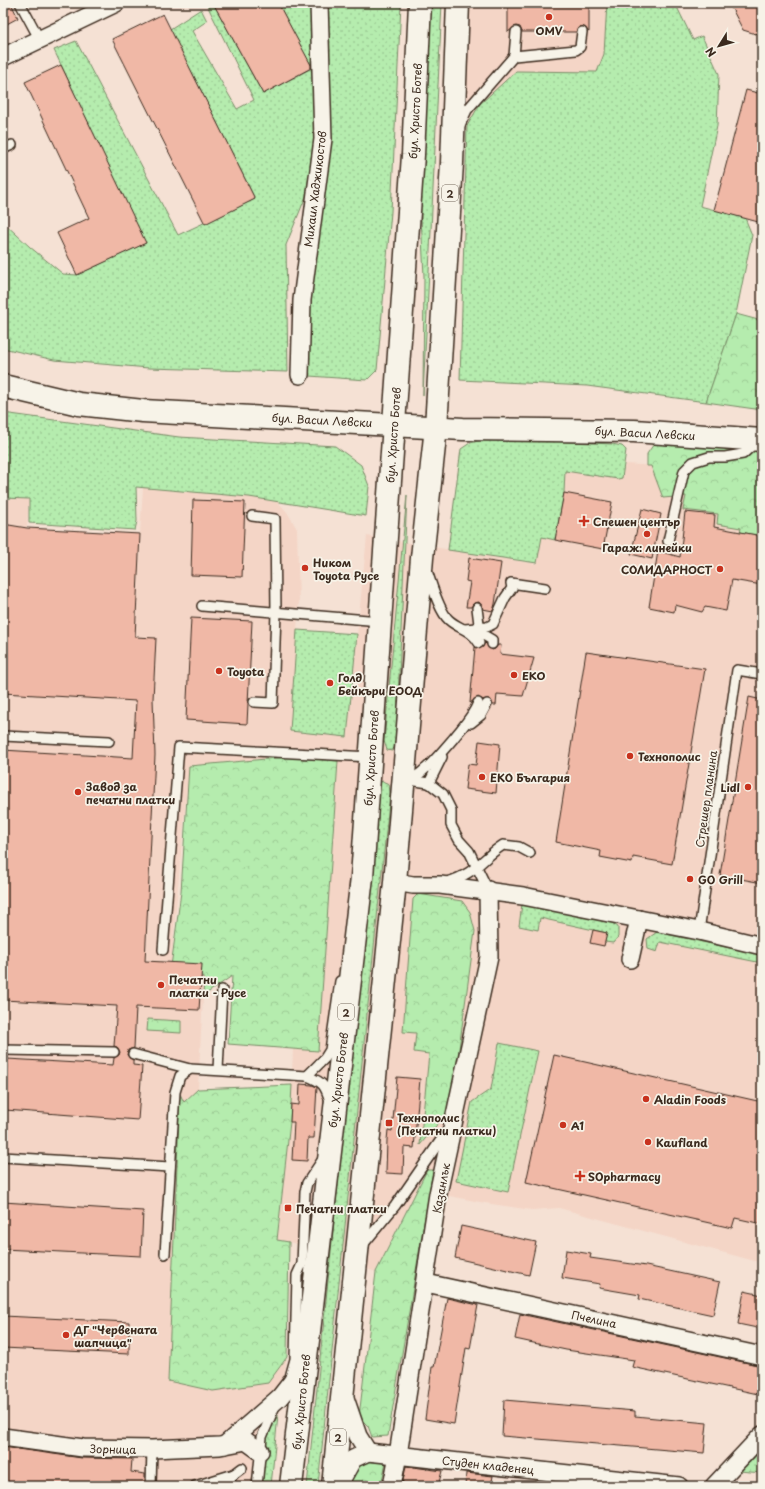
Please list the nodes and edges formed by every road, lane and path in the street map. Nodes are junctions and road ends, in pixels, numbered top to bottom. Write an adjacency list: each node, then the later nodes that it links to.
1 (20, 3): 8 (lane)
2 (116, 3): 8 (street)
3 (319, 3): 14 (street, Михаил Хаджикостов)
4 (420, 3): 16 (main road, бул. Христо Ботев / 2)
5 (458, 3): 13 (main road, 2)
6 (516, 32): 9 (lane)
7 (582, 32): 9 (lane)
8 (40, 40): 10 (street)
9 (514, 56): 13 (lane)
10 (3, 57)
11 (12, 145): 12 (lane)
12 (3, 149)
13 (452, 164): 17 (main road, 2)
14 (300, 375)
15 (3, 386): 16 (main road, бул. Васил Левски)
16 (394, 425): 17 (main road, бул. Васил Левски); 26 (main road, бул. Христо Ботев / 2)
17 (436, 427): 18 (main road, бул. Васил Левски); 21 (main road, 2)
18 (760, 440): 20 (lane)
19 (252, 516): 25 (lane)
20 (668, 541)
21 (422, 558): 27 (lane); 37 (main road, 2)
22 (545, 588): 27 (lane)
23 (202, 606): 25 (lane)
24 (477, 608): 27 (lane)
25 (276, 612): 26 (lane); 30 (lane)
26 (380, 621): 35 (main road, бул. Христо Ботев / 2)
27 (474, 629): 27 (lane); 28 (lane)
28 (492, 644)
29 (762, 674): 46 (lane, Стрешер планина)
30 (254, 702)
31 (483, 704): 34 (lane)
32 (3, 736): 33 (lane)
33 (109, 741)
34 (447, 747): 36 (lane); 37 (lane)
35 (370, 765): 37 (main road); 48 (lane); 50 (main road, бул. Христо Ботев / 2)
36 (434, 772): 38 (lane); 39 (lane)
37 (407, 779): 38 (lane); 42 (main road, 2)
38 (429, 783): 39 (lane)
39 (443, 794): 41 (lane)
40 (530, 853): 41 (lane)
41 (478, 868): 43 (lane); 44 (lane)
42 (395, 882): 43 (street); 63 (main road, 2)
43 (440, 885): 44 (street)
44 (488, 890): 45 (street); 59 (street, Казанлък)
45 (639, 919): 46 (street); 49 (street)
46 (699, 931): 47 (street)
47 (762, 946)
48 (163, 950)
49 (630, 959)
50 (352, 963): 57 (lane); 58 (main road, бул. Христо Ботев / 2)
51 (222, 990): 56 (lane)
52 (3, 1050): 53 (lane)
53 (114, 1052)
54 (133, 1054): 55 (lane)
55 (190, 1069): 56 (lane); 62 (lane)
56 (218, 1070): 57 (lane)
57 (307, 1076): 58 (lane)
58 (334, 1114): 60 (main road, бул. Христо Ботев / 2)
59 (455, 1120): 63 (lane); 65 (street, Казанлък)
60 (330, 1148): 67 (main road, бул. Христо Ботев / 2); 69 (lane)
61 (3, 1157): 62 (lane)
62 (170, 1167): 64 (lane)
63 (357, 1252): 68 (main road, 2)
64 (165, 1254)
65 (426, 1283): 66 (street, Пчелина); 76 (street, Казанлък)
66 (762, 1356)
67 (305, 1365): 69 (street); 82 (main road, бул. Христо Ботев / 2)
68 (342, 1389): 75 (street); 83 (main road, 2)
69 (280, 1397): 72 (street); 74 (lane)
70 (762, 1435): 87 (street)
71 (3, 1437): 73 (street, Зорница)
72 (224, 1445): 73 (street, Зорница); 74 (street, Зорница)
73 (152, 1450): 79 (lane)
74 (260, 1451): 81 (lane)
75 (368, 1452): 76 (street, Студен кладенец); 84 (street)
76 (398, 1455): 85 (street, Казанлък); 86 (street, Студен кладенец)
77 (242, 1468): 78 (lane)
78 (223, 1484): 80 (lane)
79 (151, 1486)
80 (195, 1486)
81 (257, 1486)
82 (291, 1486)
83 (333, 1486)
84 (338, 1486)
85 (392, 1486)
86 (679, 1486)
87 (714, 1486)

